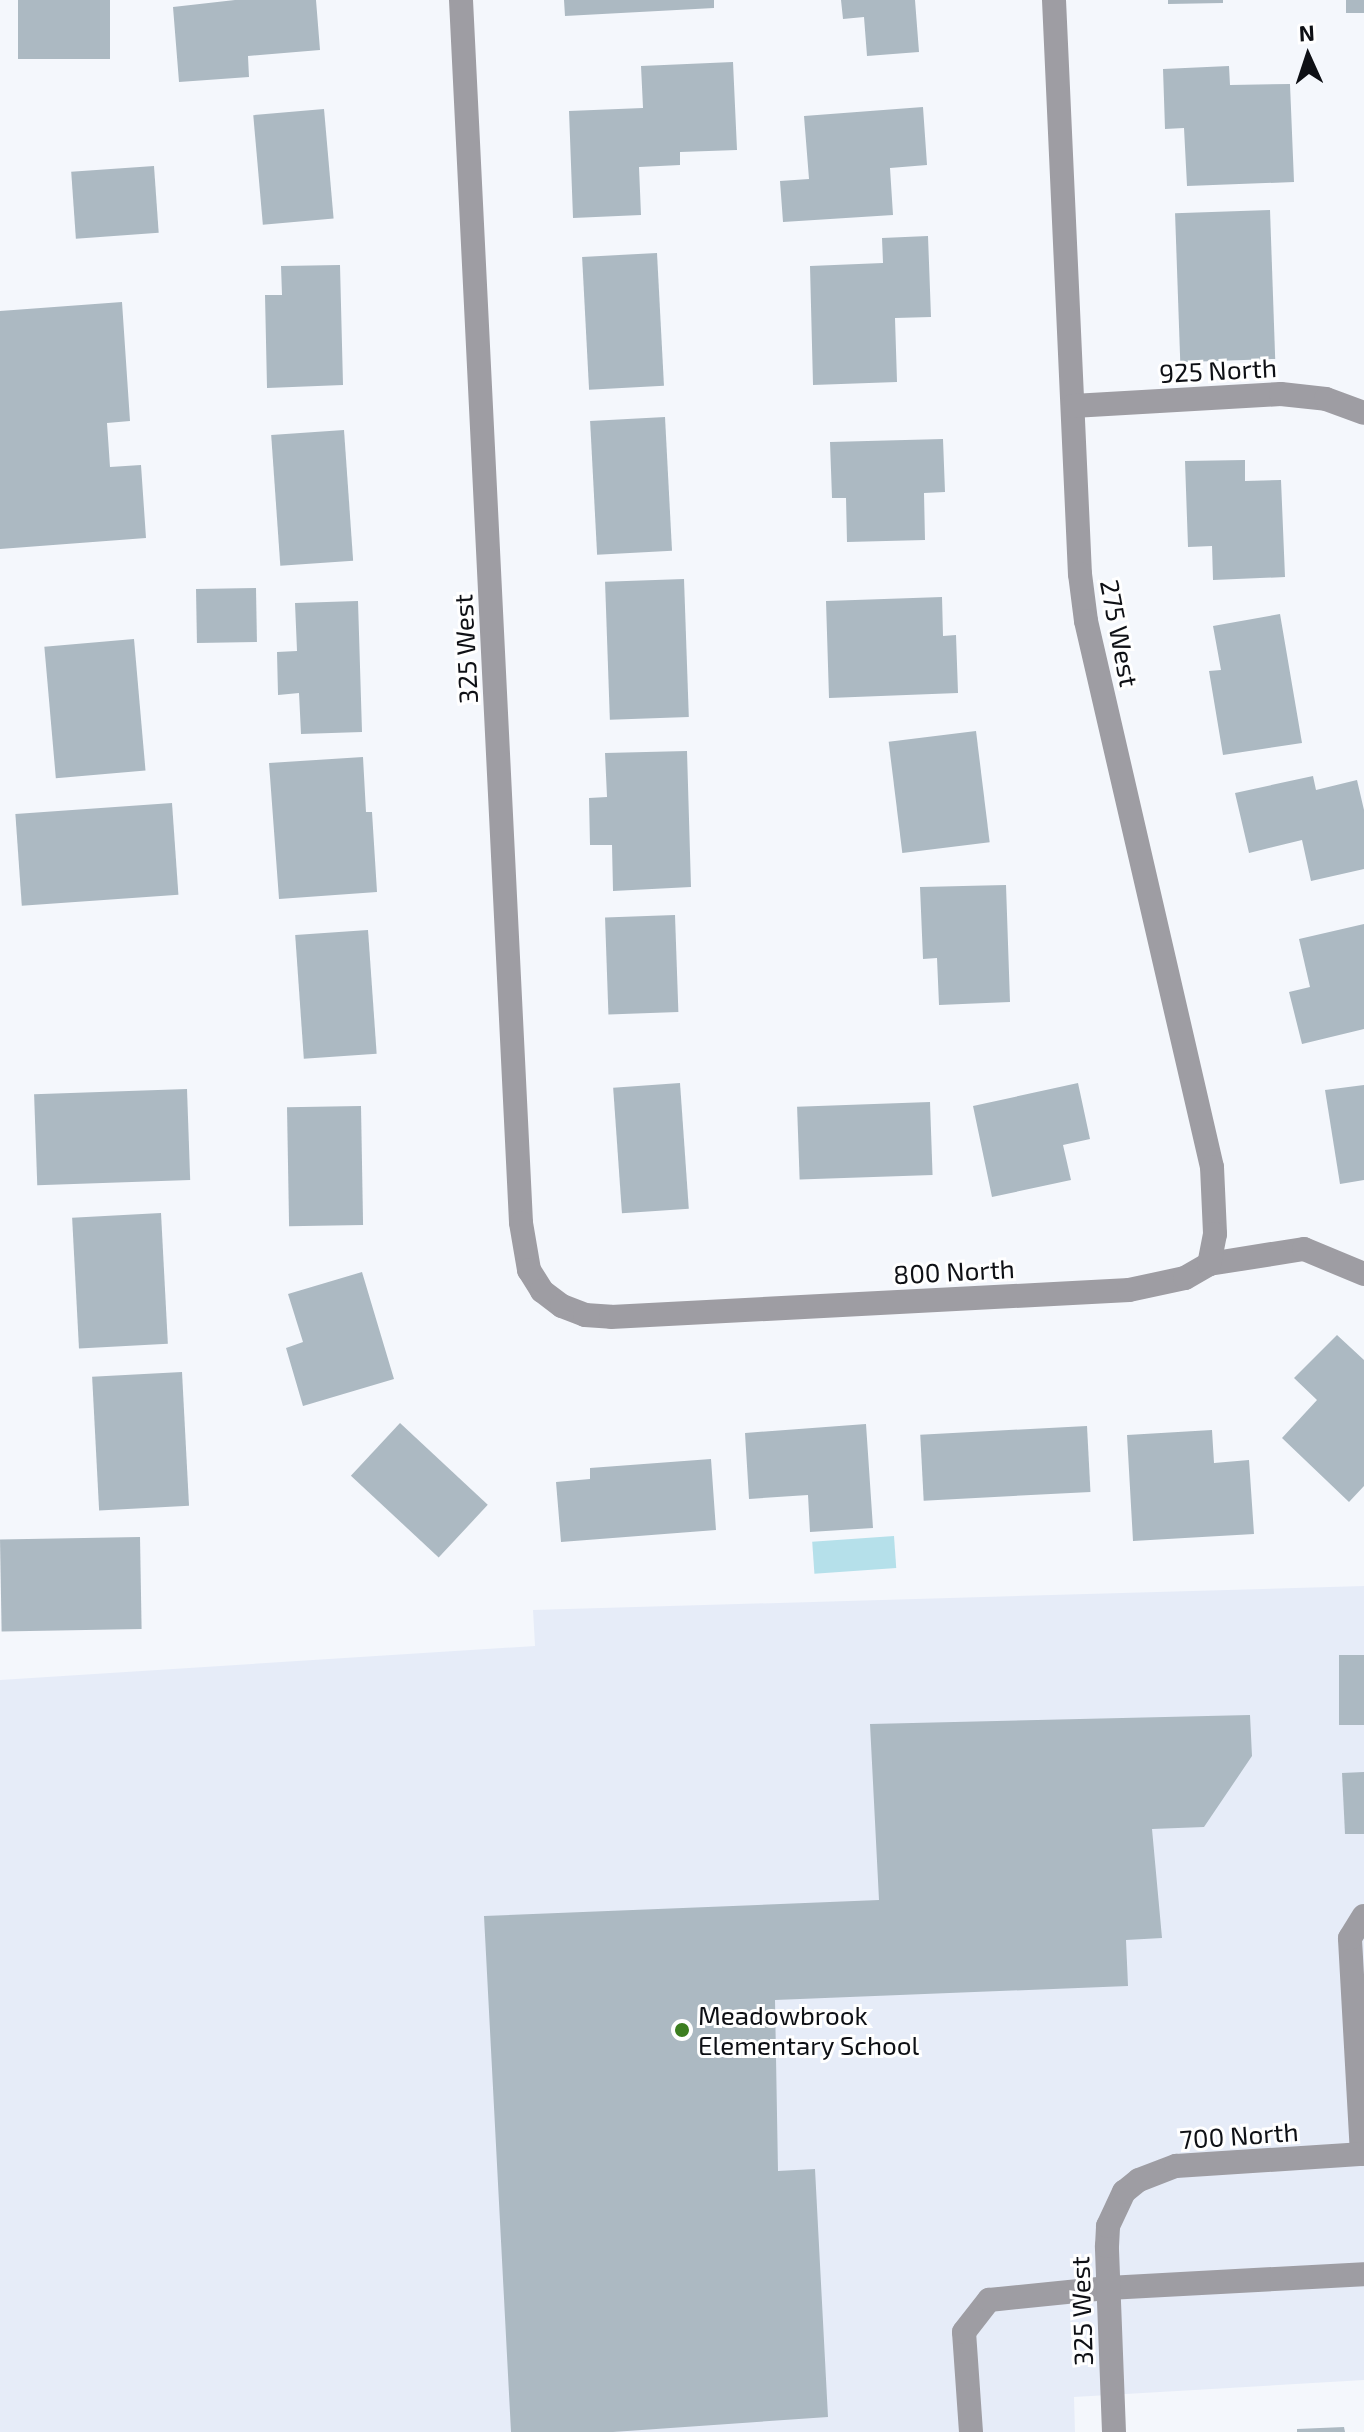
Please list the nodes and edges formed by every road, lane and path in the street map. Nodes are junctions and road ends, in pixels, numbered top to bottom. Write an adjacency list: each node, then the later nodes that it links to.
1 (461, 0): 7 (street, 325 West)
2 (1054, 0): 3 (street, 275 West)
3 (1073, 406): 4 (street, 925 North); 5 (street, 275 West)
4 (1364, 413)
5 (1209, 1264): 6 (street, 800 North); 7 (street, 800 North)
6 (1364, 1274)
7 (542, 1291)
8 (1364, 1916): 9 (street)
9 (1363, 2154): 10 (street, 700 North)
10 (1124, 2192): 12 (street, 325 West)
11 (1364, 2274): 12 (street)
12 (1108, 2288): 13 (street); 14 (street, 325 West)
13 (971, 2432)
14 (1114, 2432)

